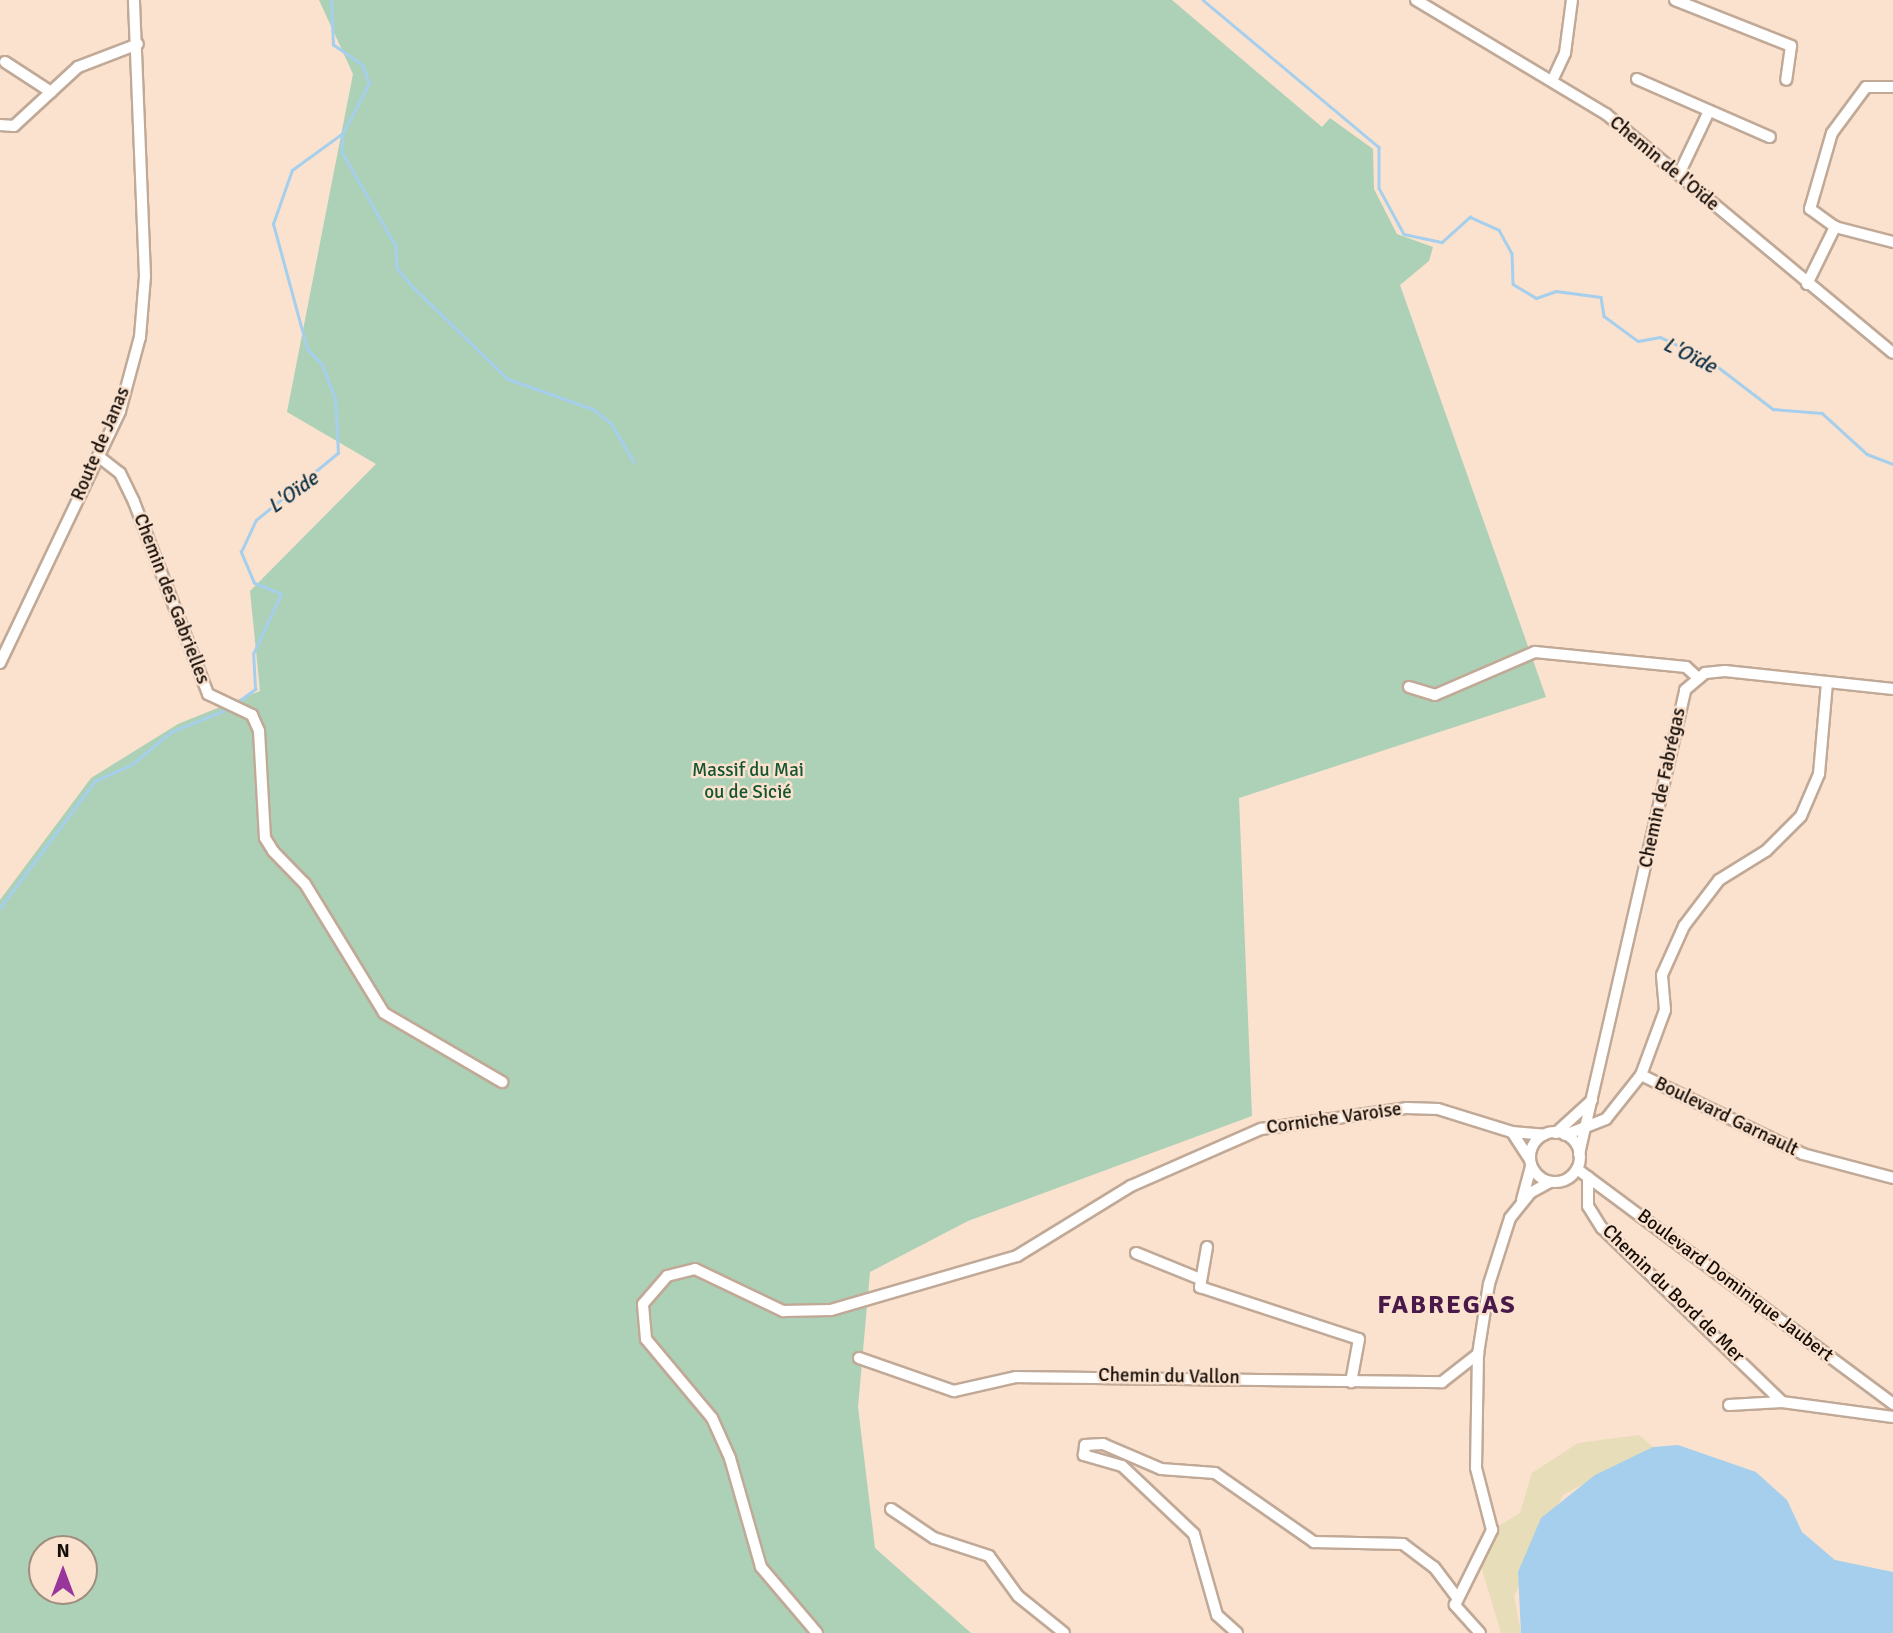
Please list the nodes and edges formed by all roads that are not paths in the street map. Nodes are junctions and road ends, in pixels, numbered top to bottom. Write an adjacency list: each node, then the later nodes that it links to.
1 (134, 0): 5 (street, Route de Janas)
2 (1416, 0): 9 (street, Chemin de l'Oïde)
3 (1572, 0): 9 (street)
4 (1675, 0): 8 (street)
5 (138, 44): 11 (street); 20 (street, Route de Janas)
6 (5, 62): 11 (street)
7 (1637, 79): 12 (street)
8 (1786, 80)
9 (1552, 81): 15 (street, Chemin de l'Oïde)
10 (1893, 87): 16 (street)
11 (51, 92): 13 (street)
12 (1709, 111): 14 (street); 15 (street)
13 (0, 125)
14 (1770, 137)
15 (1679, 174): 18 (street, Chemin de l'Oïde)
16 (1835, 227): 17 (street); 18 (street)
17 (1893, 242)
18 (1807, 284): 19 (street, Chemin de l'Oïde)
19 (1893, 353)
20 (98, 456): 21 (street, Route de Janas); 27 (street, Chemin des Gabrielles)
21 (0, 663)
22 (1697, 677): 23 (street); 24 (street); 28 (street, Chemin de Fabrégas)
23 (1827, 682): 25 (street); 26 (street)
24 (1409, 687)
25 (1893, 689)
26 (1641, 1075): 29 (street); 36 (street, Boulevard Garnault)
27 (502, 1082)
28 (1595, 1097): 29 (street, Chemin de Fabrégas); 31 (street)
29 (1587, 1130): 31 (street, Corniche Varoise); 32 (street, Chemin de Fabrégas)
30 (1512, 1132): 31 (street, Corniche Varoise); 33 (street); 51 (street, Corniche Varoise)
31 (1555, 1134): 32 (street); 33 (street)
32 (1579, 1154): 34 (street, Chemin de Fabrégas)
33 (1530, 1163): 37 (street); 38 (street)
34 (1577, 1169): 35 (street, Boulevard Dominique Jaubert); 37 (street)
35 (1588, 1177): 45 (street, Chemin du Bord de Mer); 46 (street, Boulevard Dominique Jaubert)
36 (1893, 1178)
37 (1550, 1182): 38 (street)
38 (1522, 1200): 42 (street)
39 (1207, 1247): 41 (street)
40 (1136, 1253): 41 (street)
41 (1200, 1279): 44 (street)
42 (1478, 1353): 44 (street, Chemin du Vallon); 50 (street)
43 (859, 1358): 44 (street, Chemin du Vallon)
44 (1351, 1381)
45 (1782, 1402): 47 (street); 48 (street)
46 (1893, 1404)
47 (1729, 1405)
48 (1893, 1418)
49 (891, 1509): 52 (street)
50 (1456, 1601): 53 (street); 54 (street)
51 (817, 1633)
52 (1065, 1633)
53 (1237, 1633)
54 (1480, 1633)

